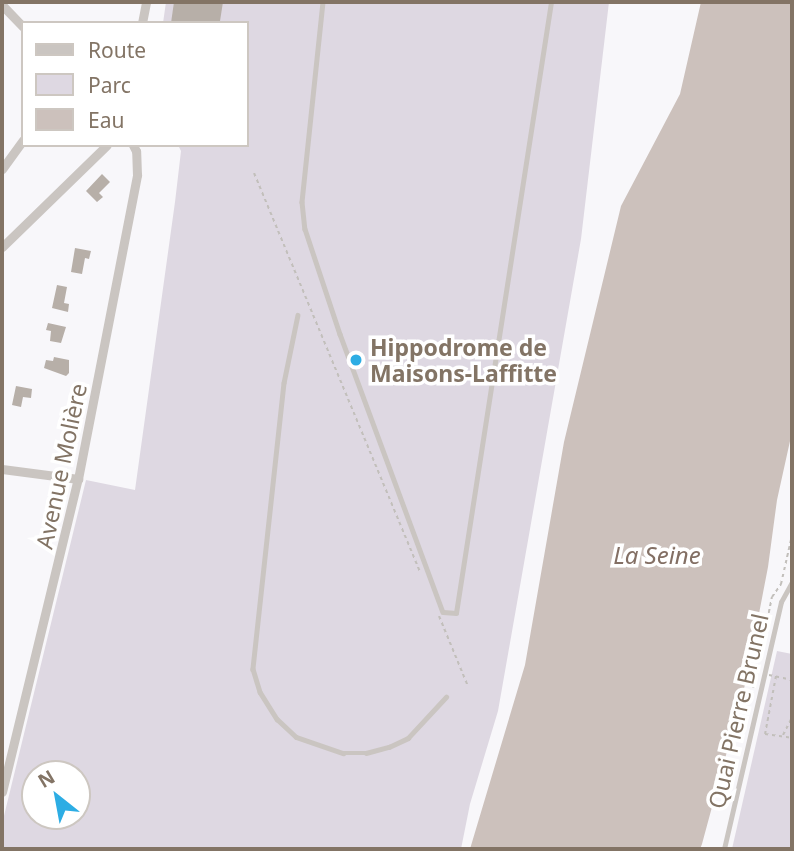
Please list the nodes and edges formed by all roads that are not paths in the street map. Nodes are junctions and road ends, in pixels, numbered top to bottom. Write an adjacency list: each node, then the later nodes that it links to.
1 (146, 2): 5 (street)
2 (323, 2): 3 (lane)
3 (551, 2)
4 (2, 5): 6 (street)
5 (142, 21)
6 (21, 25)
7 (21, 143): 10 (street)
8 (105, 147): 11 (street)
9 (134, 147): 14 (street, Avenue Molière)
10 (2, 169)
11 (2, 247)
12 (298, 314): 16 (lane)
13 (2, 469): 14 (street)
14 (79, 480): 17 (street, Avenue Molière)
15 (792, 582): 19 (lane, Quai Pierre Brunel)
16 (446, 698)
17 (3, 776): 18 (street, Avenue Molière)
18 (2, 792)
19 (723, 849)

